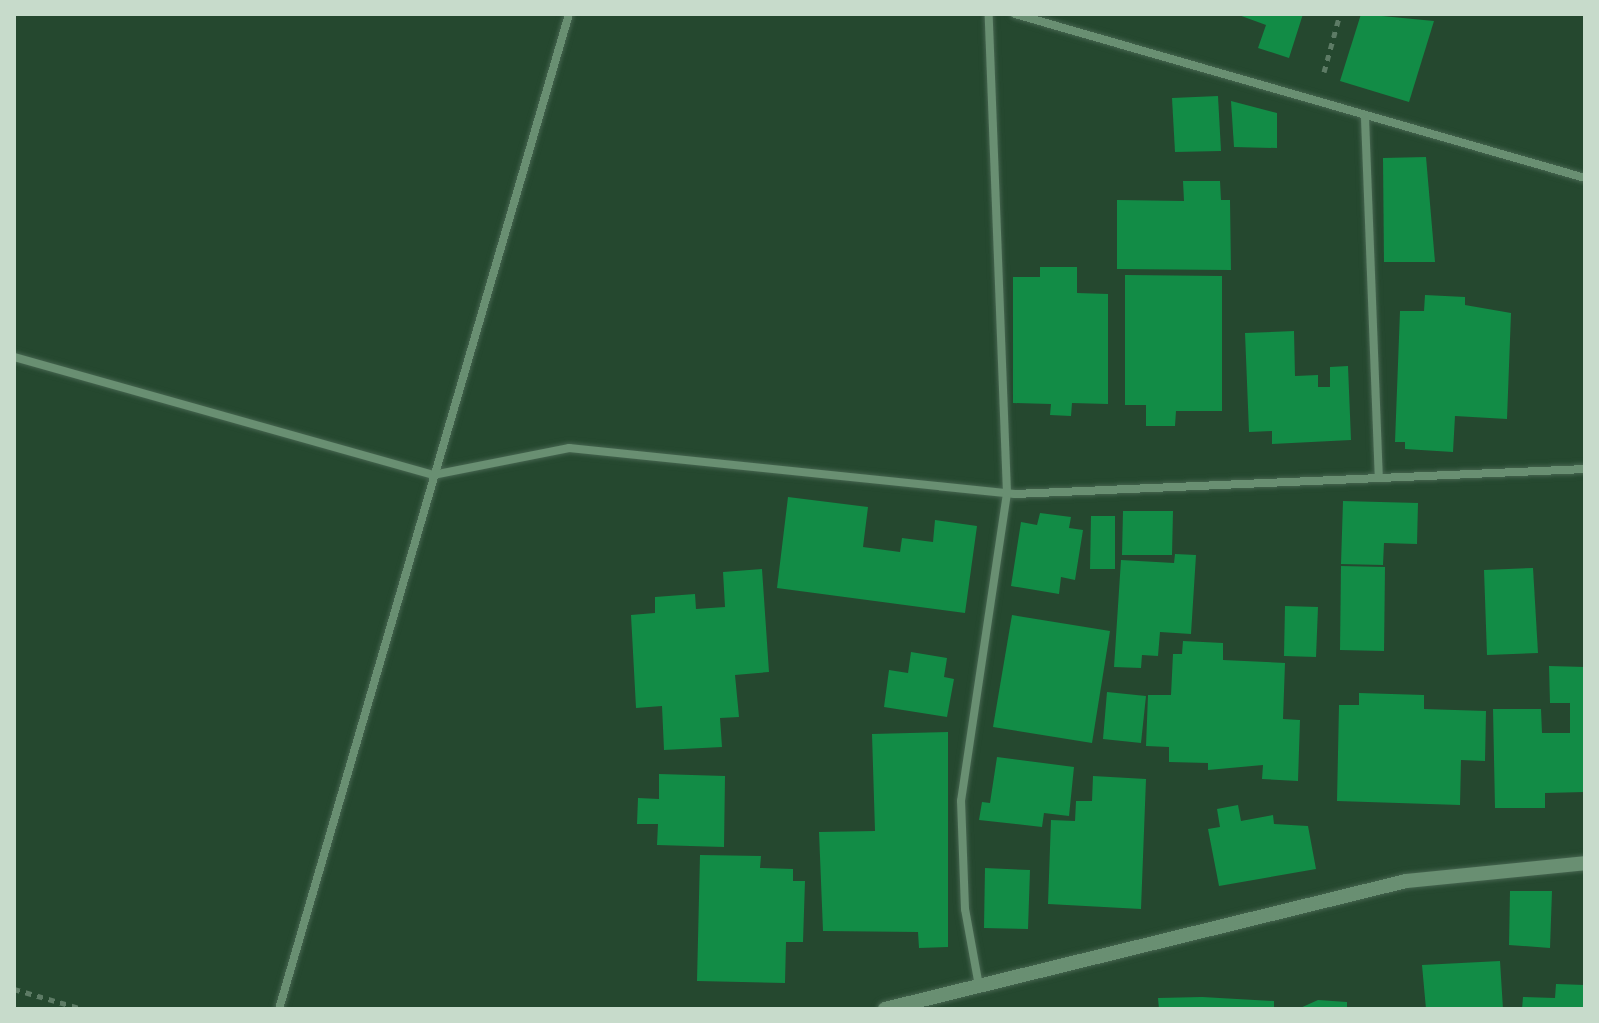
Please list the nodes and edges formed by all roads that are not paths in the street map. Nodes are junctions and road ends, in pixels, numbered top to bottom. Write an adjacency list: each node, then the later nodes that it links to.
1 (569, 14): 8 (street)
2 (989, 14): 10 (street)
3 (1015, 14): 4 (street)
4 (1365, 118): 5 (street); 9 (street)
5 (1585, 178)
6 (14, 357): 8 (street)
7 (1585, 469): 9 (street)
8 (433, 475): 10 (street); 13 (street)
9 (1379, 478): 10 (street)
10 (1007, 493): 12 (street)
11 (1585, 863): 12 (street)
12 (979, 986): 14 (street)
13 (279, 1009)
14 (885, 1009)

